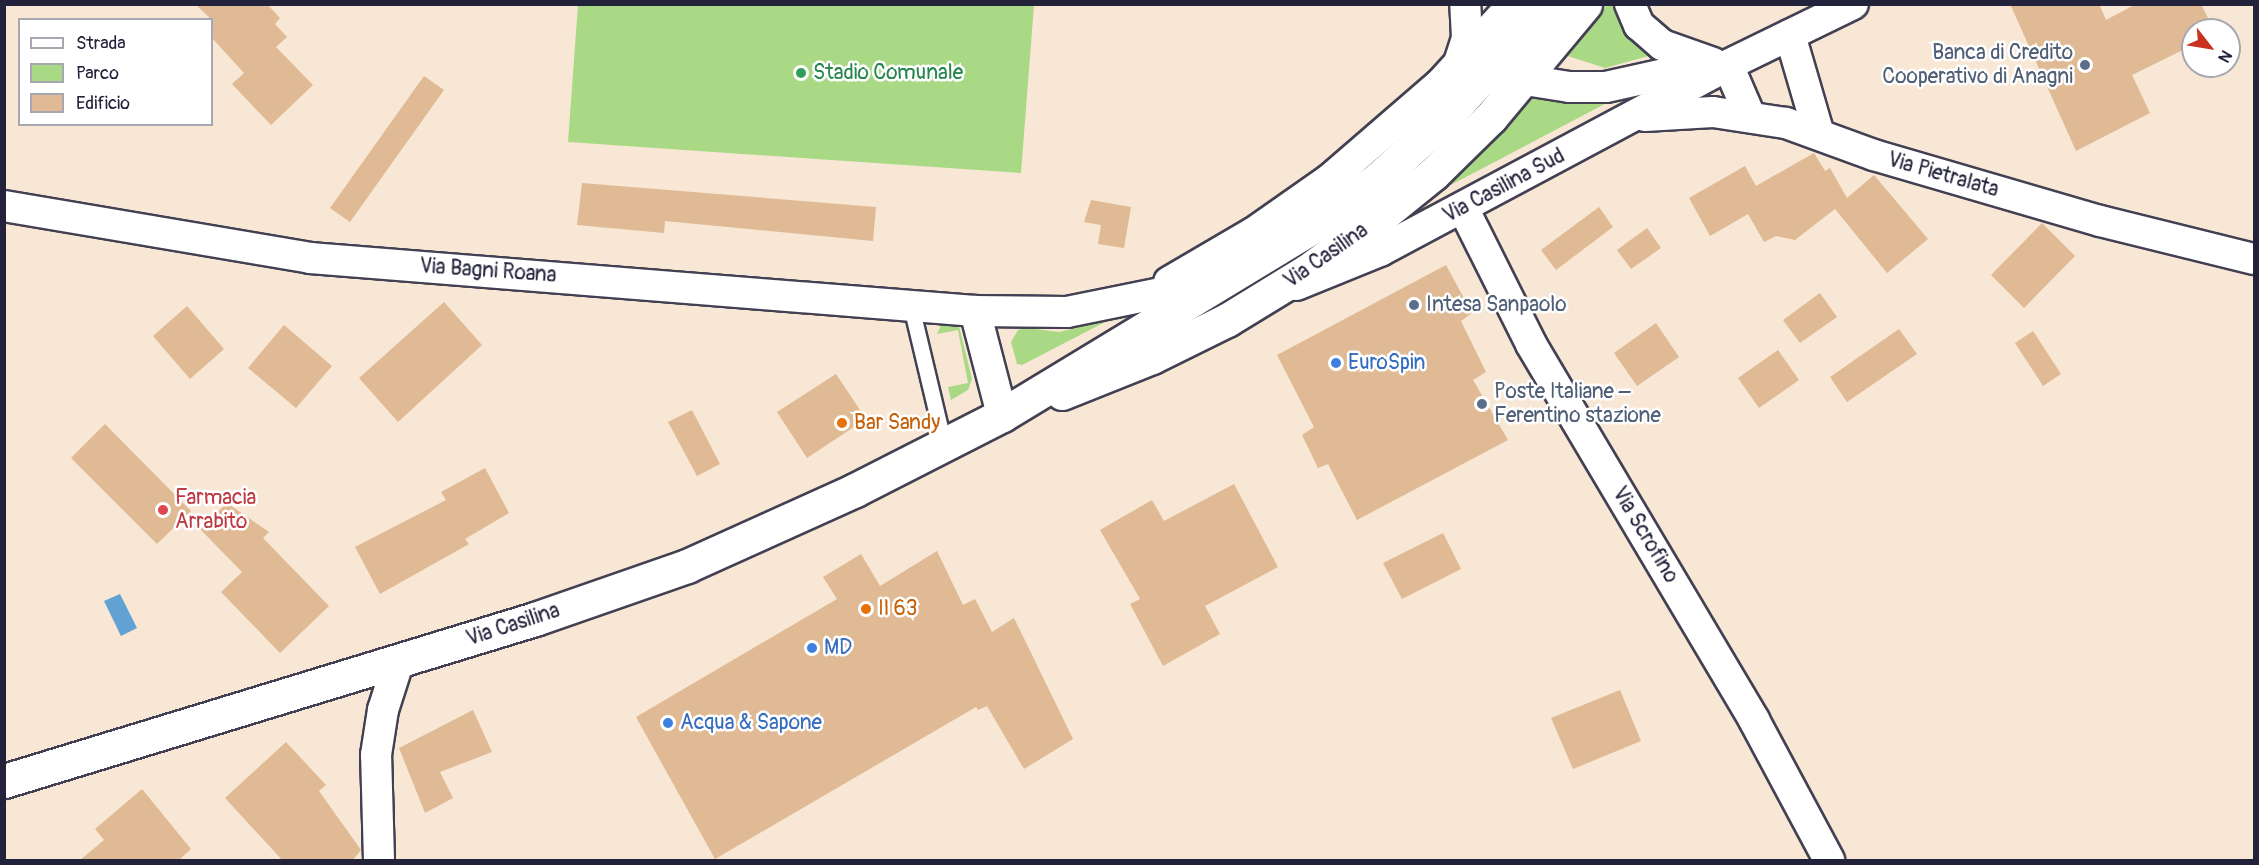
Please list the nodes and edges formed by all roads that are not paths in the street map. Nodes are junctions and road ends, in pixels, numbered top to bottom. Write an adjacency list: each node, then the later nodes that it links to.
1 (1465, 4): 9 (street)
2 (1513, 4): 9 (street)
3 (1548, 4): 14 (main road, Via Casilina)
4 (1585, 4): 10 (main road, Via Casilina)
5 (1630, 4): 8 (street)
6 (1853, 4): 7 (street, Via Casilina Sud)
7 (1790, 35): 8 (street, Via Casilina Sud); 13 (street)
8 (1720, 64): 10 (street); 11 (street); 12 (street, Via Casilina Sud)
9 (1457, 68): 21 (street)
10 (1525, 80): 14 (street); 20 (main road, Via Casilina)
11 (1750, 116): 12 (street, Via Pietralata); 13 (street, Via Pietralata)
12 (1629, 118): 17 (street, Via Casilina Sud)
13 (1819, 134): 18 (street, Via Pietralata)
14 (1378, 178): 19 (main road, Via Casilina)
15 (4, 194): 16 (street, Via Bagni Roana)
16 (17, 208): 22 (street, Via Bagni Roana)
17 (1463, 208): 20 (street, Via Casilina Sud); 29 (street, Via Scrofino)
18 (2254, 259)
19 (1232, 279): 21 (street, Via Bagni Roana); 24 (main road, Via Casilina)
20 (1273, 292): 24 (main road, Via Casilina)
21 (1145, 295): 23 (street, Via Bagni Roana)
22 (911, 306): 23 (street, Via Bagni Roana); 25 (lane)
23 (975, 311): 24 (street)
24 (1002, 415): 25 (main road, Via Casilina)
25 (945, 444): 26 (main road, Via Casilina)
26 (398, 663): 27 (main road, Via Casilina); 28 (street)
27 (4, 781)
28 (379, 861)
29 (1829, 861)

